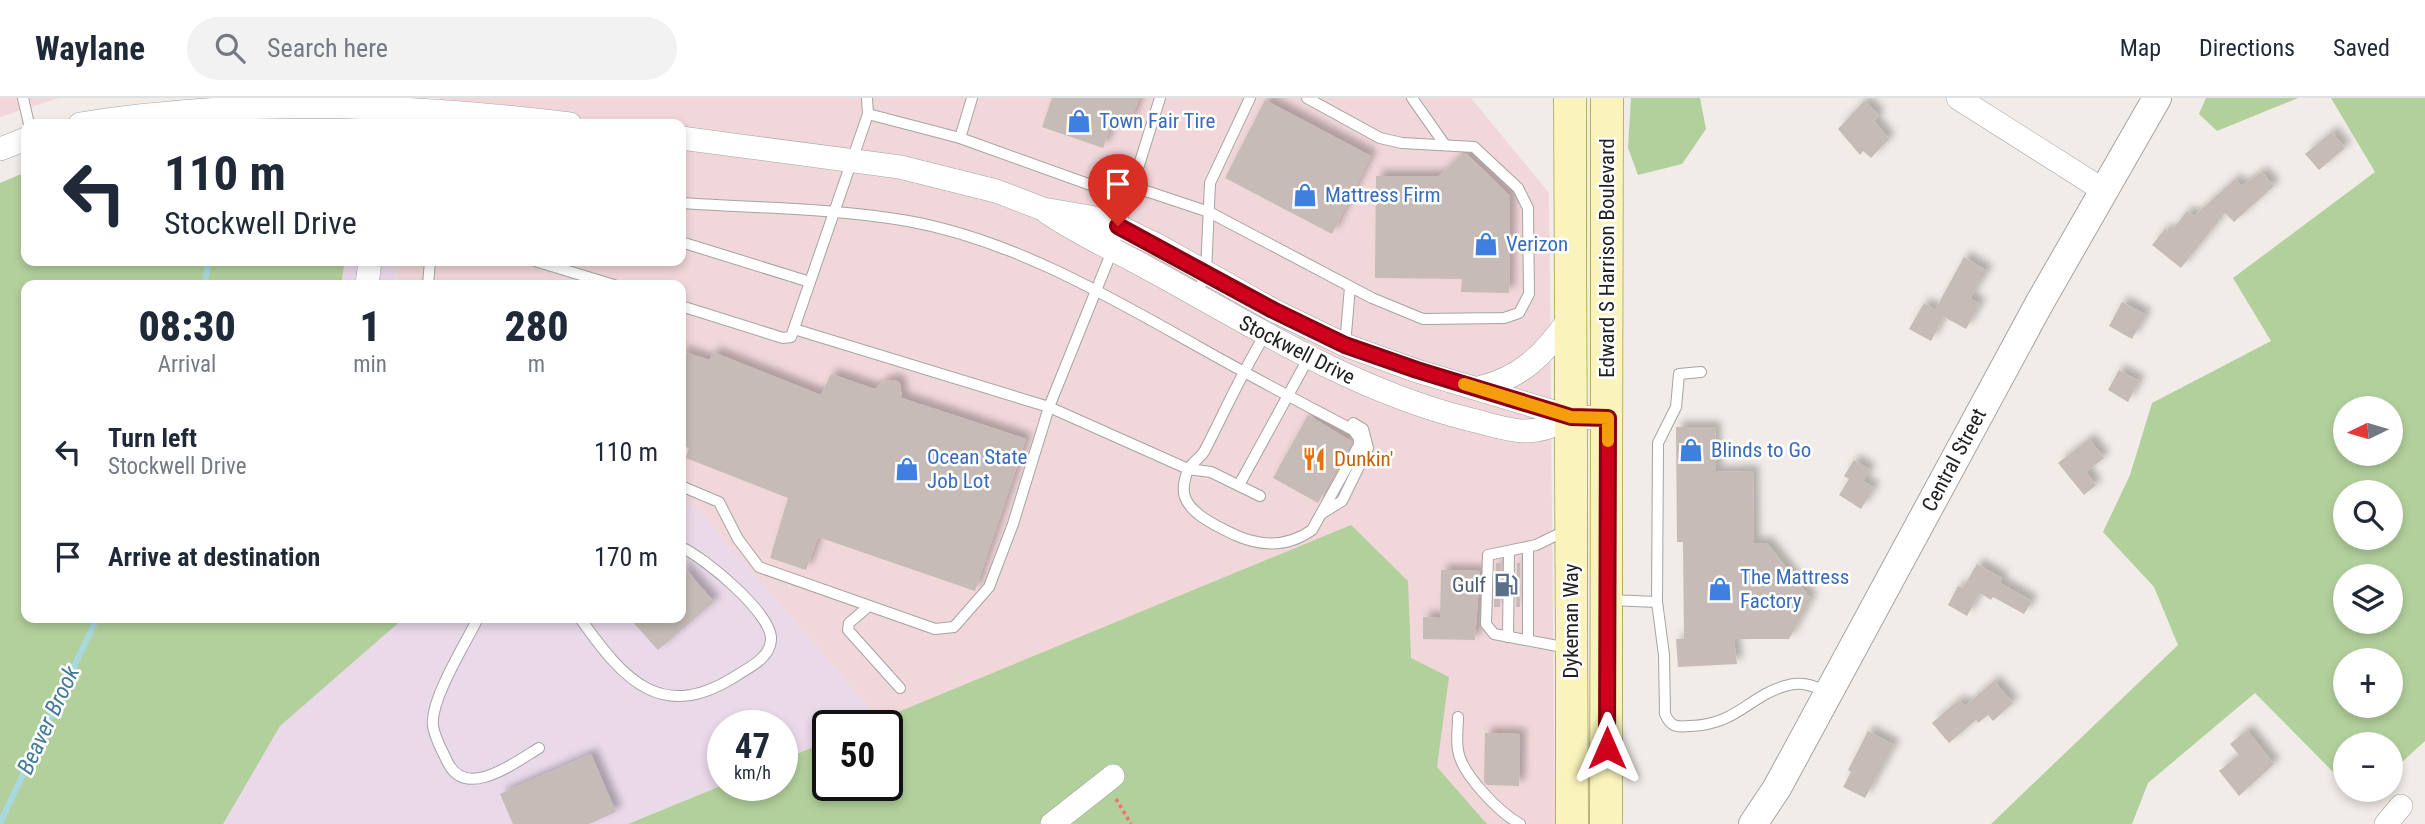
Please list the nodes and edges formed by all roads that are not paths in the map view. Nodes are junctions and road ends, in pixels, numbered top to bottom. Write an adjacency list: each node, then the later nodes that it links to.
1 (23, 98): 14 (lane)
2 (867, 98): 13 (lane)
3 (972, 98): 17 (lane)
4 (1160, 98): 23 (lane)
5 (1250, 98): 28 (lane)
6 (1307, 98): 20 (lane)
7 (1412, 98): 20 (lane)
8 (1570, 98): 41 (main road, Edward S Harrison Boulevard)
9 (1607, 98): 52 (main road, Edward S Harrison Boulevard)
10 (1958, 98): 24 (street)
11 (2157, 98): 24 (street, Central Street)
12 (394, 109): 15 (street); 16 (street)
13 (868, 114): 17 (lane); 22 (lane)
14 (28, 119)
15 (103, 119)
16 (511, 119)
17 (960, 138): 25 (lane)
18 (686, 139): 22 (street, Stockwell Drive)
19 (21, 141): 21 (street)
20 (1445, 145): 37 (lane)
21 (0, 149)
22 (851, 159): 27 (street, Stockwell Drive); 29 (lane)
23 (1131, 186): 25 (lane); 28 (lane)
24 (2103, 190): 70 (street, Central Street)
25 (1127, 198): 30 (lane)
26 (686, 202): 29 (lane)
27 (1043, 209): 30 (street, Stockwell Drive); 32 (street, Stockwell Drive)
28 (1209, 212): 34 (lane); 37 (lane)
29 (834, 213): 36 (lane); 38 (lane)
30 (1118, 226): 32 (lane); 34 (street, Stockwell Drive)
31 (686, 244): 36 (lane)
32 (1112, 251): 38 (lane); 39 (street, Stockwell Drive)
33 (551, 266): 35 (lane)
34 (1206, 273): 39 (lane); 44 (street, Stockwell Drive)
35 (598, 280)
36 (810, 282): 42 (lane)
37 (1350, 287): 44 (lane)
38 (1097, 291): 46 (lane); 50 (lane)
39 (1196, 296): 43 (street, Stockwell Drive)
40 (686, 308): 42 (lane)
41 (1569, 319): 48 (street); 51 (main road, Edward S Harrison Boulevard)
42 (794, 329): 50 (lane)
43 (1265, 335): 45 (street, Stockwell Drive); 46 (lane)
44 (1345, 345): 48 (street, Stockwell Drive)
45 (1309, 356): 49 (lane); 51 (street, Stockwell Drive)
46 (1242, 372): 49 (lane); 53 (lane)
47 (1701, 372): 62 (lane)
48 (1479, 388): 51 (street, Stockwell Drive)
49 (1286, 394): 53 (lane); 54 (lane)
50 (1049, 407): 53 (lane); 63 (lane)
51 (1571, 417): 52 (street, Stockwell Drive); 57 (main road, Dykeman Way)
52 (1608, 418): 61 (main road, Dykeman Way)
53 (1188, 469): 54 (lane)
54 (1239, 485): 56 (lane)
55 (686, 488): 63 (lane)
56 (1260, 496)
57 (1571, 528): 58 (lane); 68 (main road, Dykeman Way)
58 (1528, 547): 60 (lane); 67 (lane)
59 (686, 550): 65 (lane)
60 (1508, 551): 66 (lane); 66 (lane)
61 (1607, 600): 62 (lane); 78 (main road, Dykeman Way)
62 (1657, 602): 70 (lane)
63 (869, 606): 69 (lane)
64 (476, 623): 72 (lane)
65 (584, 623)
66 (1508, 637): 67 (lane)
67 (1528, 640): 68 (lane)
68 (1571, 649): 77 (main road, Dykeman Way)
69 (900, 688)
70 (1829, 693): 79 (street, Central Street)
71 (1458, 718): 76 (lane)
72 (539, 748)
73 (1110, 779): 75 (street)
74 (2401, 806): 80 (street)
75 (1052, 824)
76 (1520, 824)
77 (1572, 824)
78 (1606, 824)
79 (1753, 824)
80 (2386, 824)

